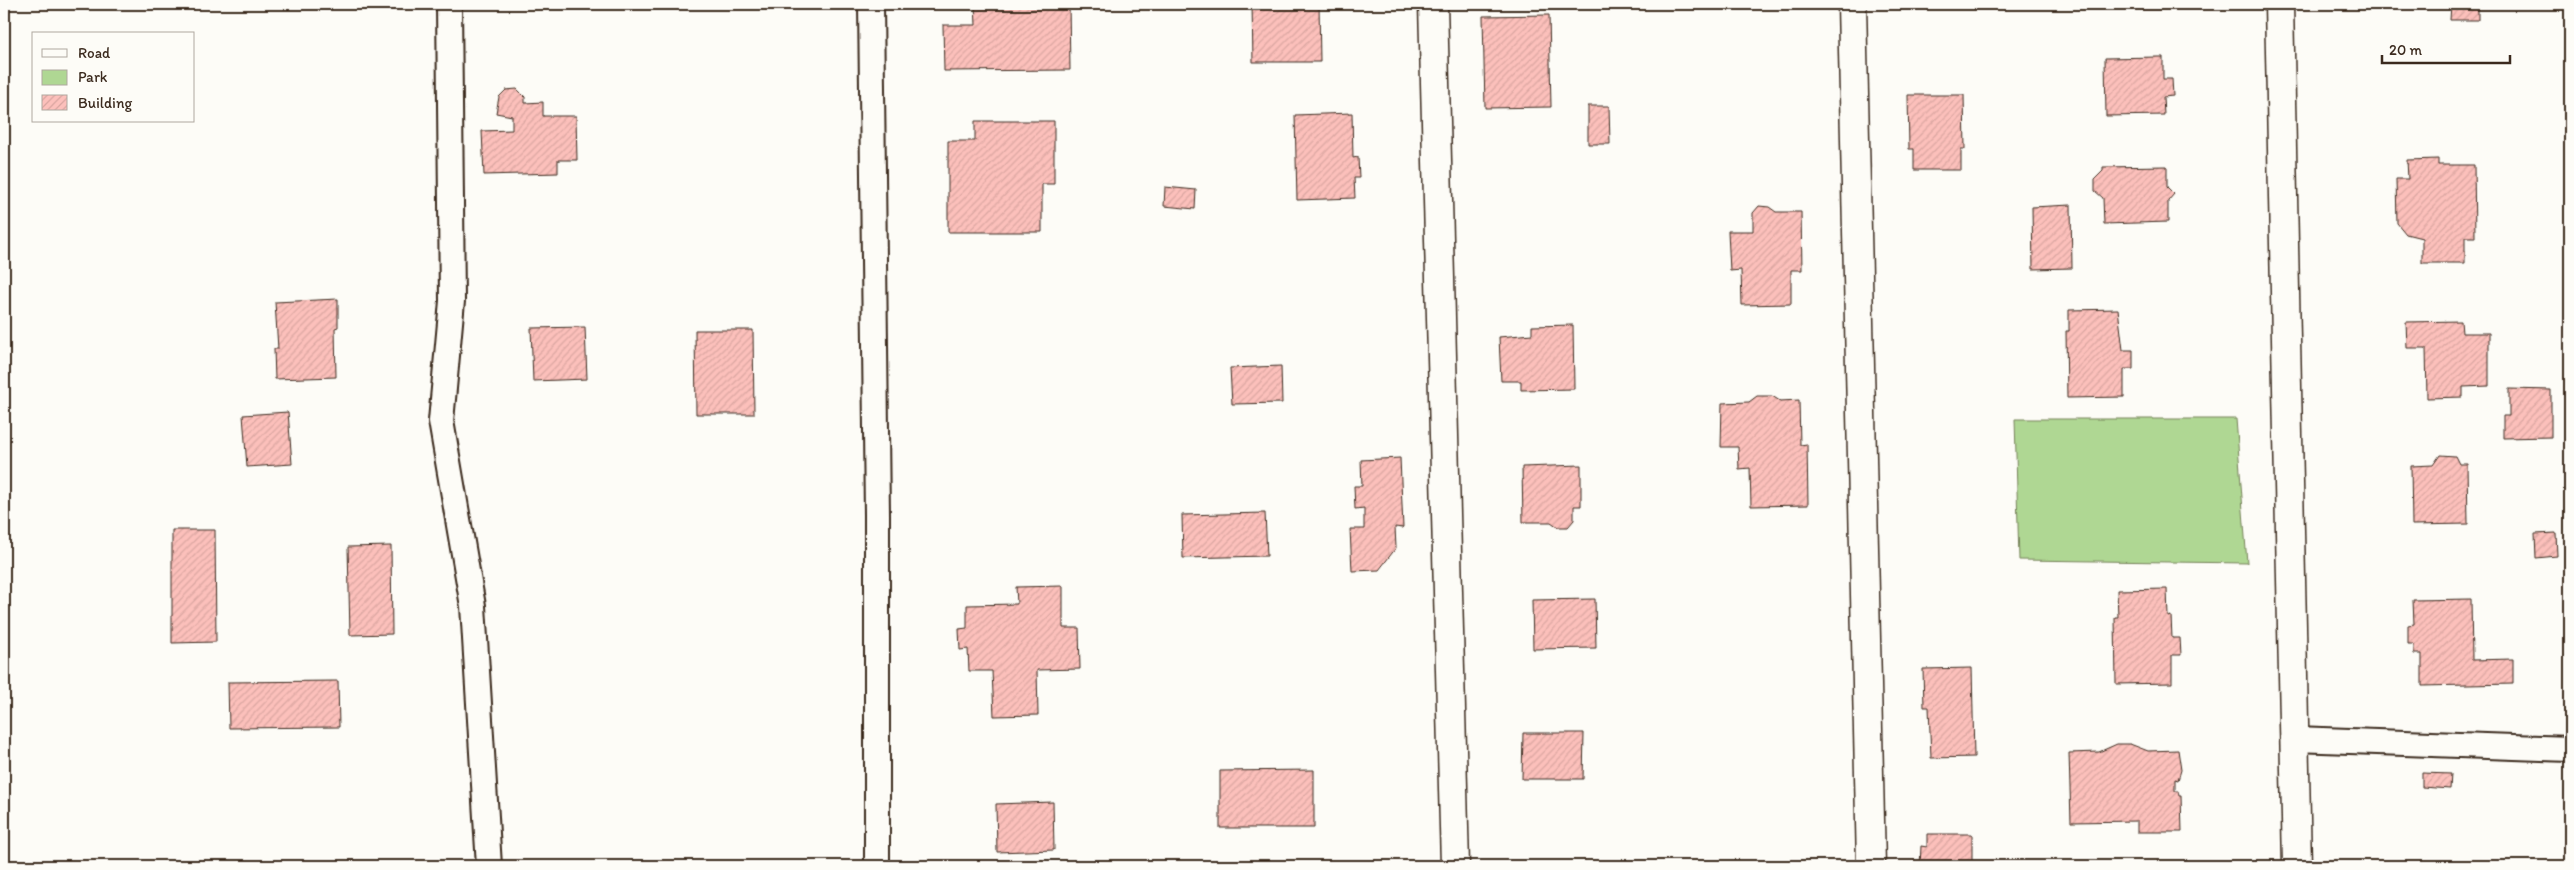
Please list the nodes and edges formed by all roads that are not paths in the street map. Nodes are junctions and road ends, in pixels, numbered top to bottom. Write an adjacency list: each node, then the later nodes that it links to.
1 (449, 4): 8 (lane)
2 (871, 4): 9 (lane)
3 (1433, 4): 10 (street)
4 (1852, 4): 11 (street)
5 (2279, 4): 6 (street)
6 (2295, 739): 7 (lane); 12 (street)
7 (2570, 749)
8 (489, 866)
9 (877, 866)
10 (1455, 866)
11 (1871, 866)
12 (2298, 866)

